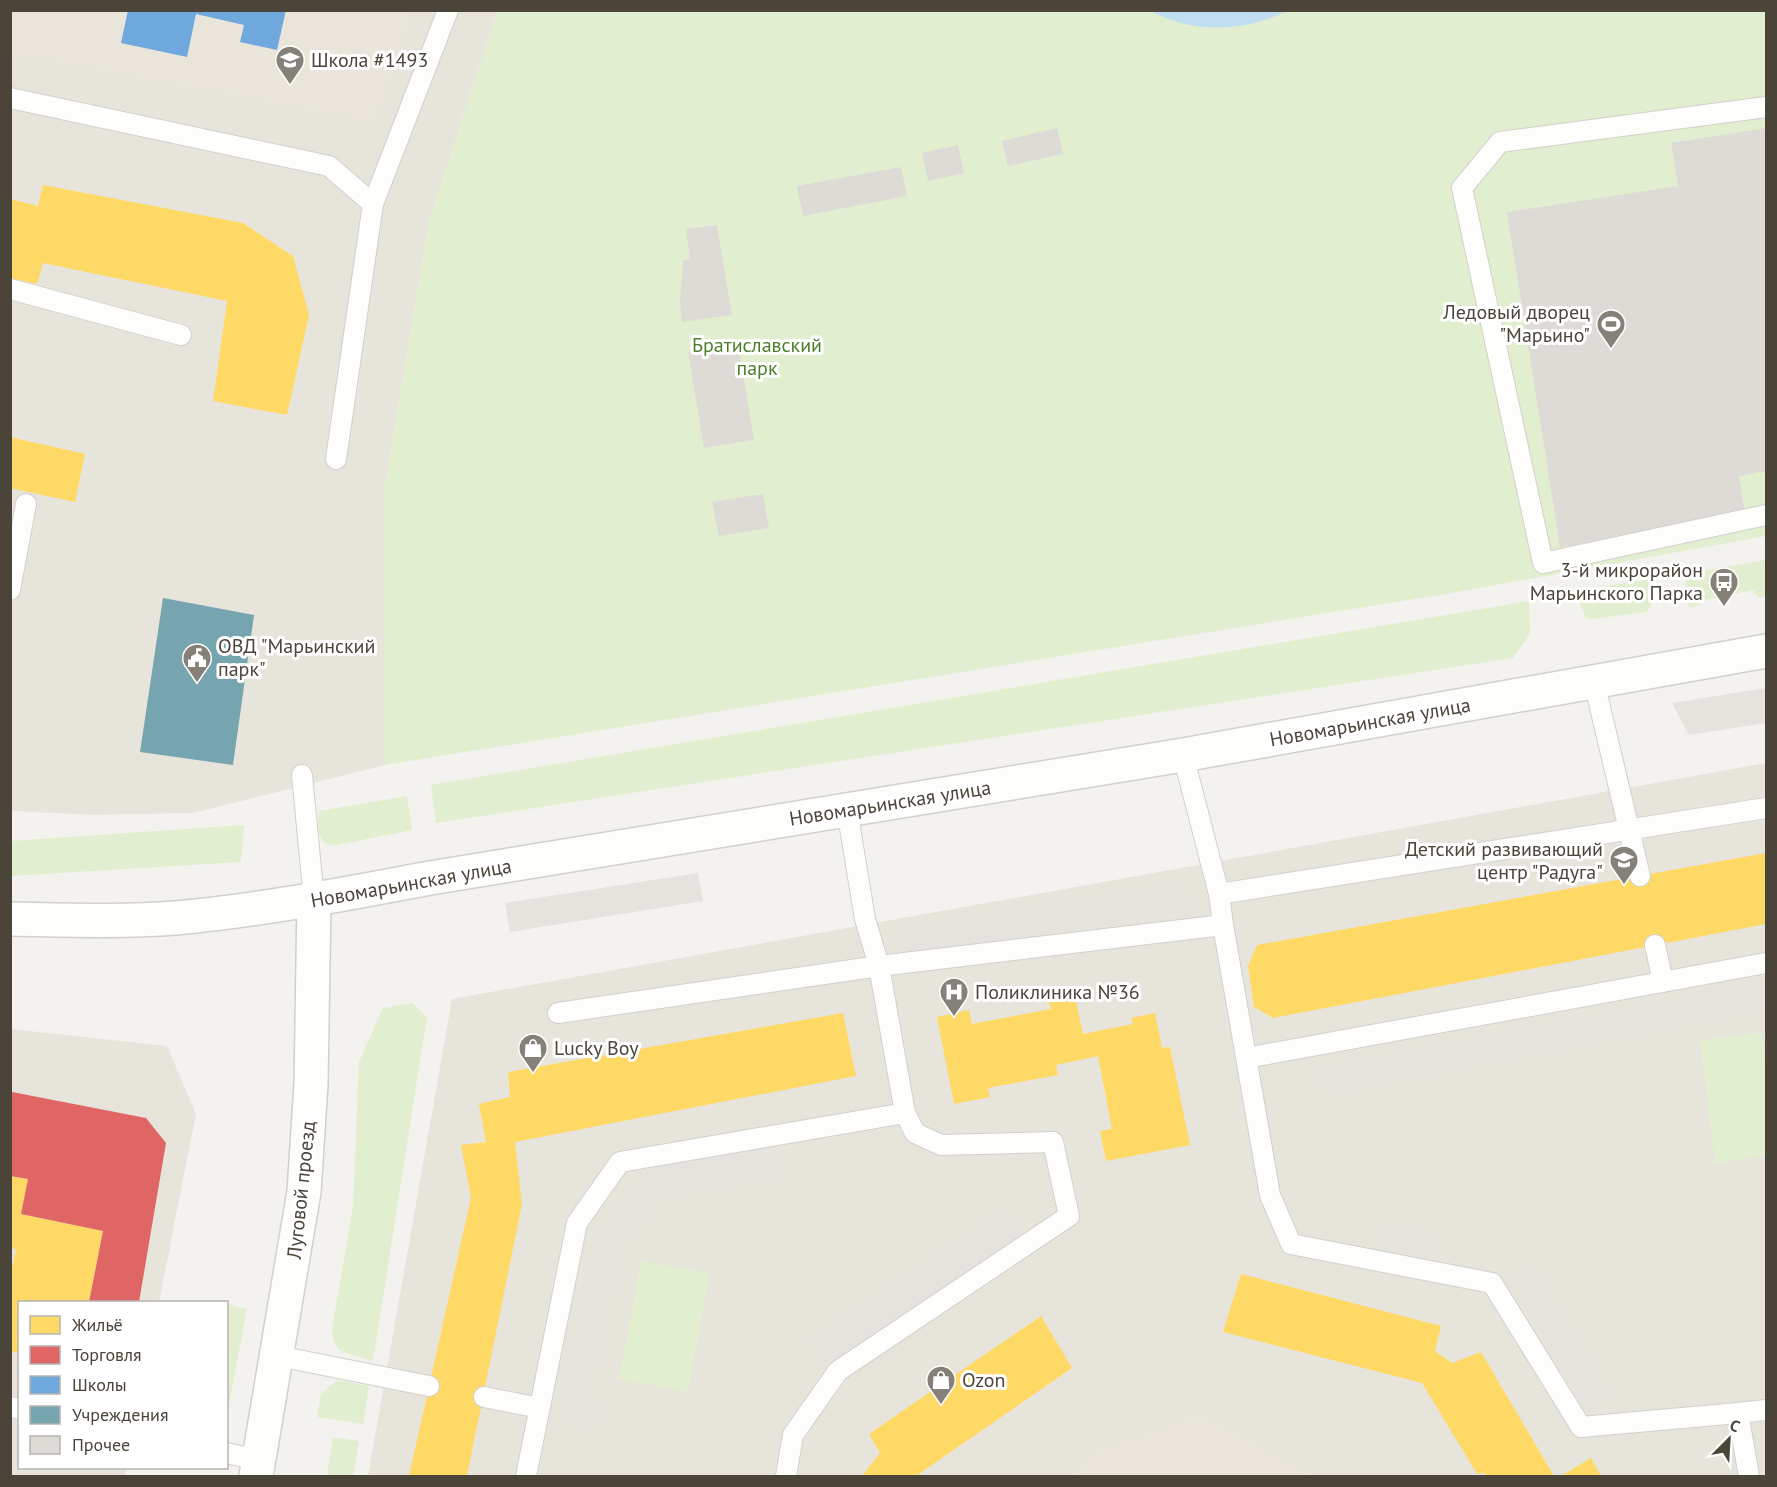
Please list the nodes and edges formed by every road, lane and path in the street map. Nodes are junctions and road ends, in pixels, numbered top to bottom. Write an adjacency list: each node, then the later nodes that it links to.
1 (448, 10): 4 (lane)
2 (10, 98): 4 (lane)
3 (1767, 107): 9 (lane)
4 (373, 204): 7 (lane)
5 (10, 289): 6 (lane)
6 (181, 334)
7 (336, 459)
8 (26, 504): 10 (lane)
9 (1767, 515)
10 (10, 590)
11 (1767, 651): 12 (street, Новомарьинская улица)
12 (1594, 682): 13 (street, Новомарьинская улица); 17 (lane)
13 (1183, 755): 16 (street, Новомарьинская улица); 19 (lane)
14 (302, 775): 20 (lane)
15 (1767, 808): 17 (lane)
16 (847, 810): 20 (street, Новомарьинская улица); 25 (lane)
17 (1630, 831): 18 (lane); 19 (lane)
18 (1640, 876)
19 (1219, 894): 22 (lane)
20 (314, 900): 21 (street, Новомарьинская улица); 30 (street, Луговой проезд)
21 (10, 919)
22 (1223, 925): 25 (lane); 28 (lane)
23 (1655, 945): 26 (lane)
24 (1767, 963): 26 (lane)
25 (879, 966): 27 (lane); 29 (lane)
26 (1663, 982): 28 (lane)
27 (558, 1013)
28 (1246, 1058): 35 (lane)
29 (905, 1113): 33 (lane); 39 (lane)
30 (278, 1356): 31 (lane); 37 (street, Луговой проезд)
31 (429, 1386)
32 (484, 1397): 33 (lane)
33 (540, 1408): 38 (lane)
34 (1767, 1410): 35 (lane)
35 (1738, 1413): 40 (lane)
36 (228, 1454): 37 (lane)
37 (257, 1468)
38 (525, 1476)
39 (786, 1476)
40 (1749, 1476)

